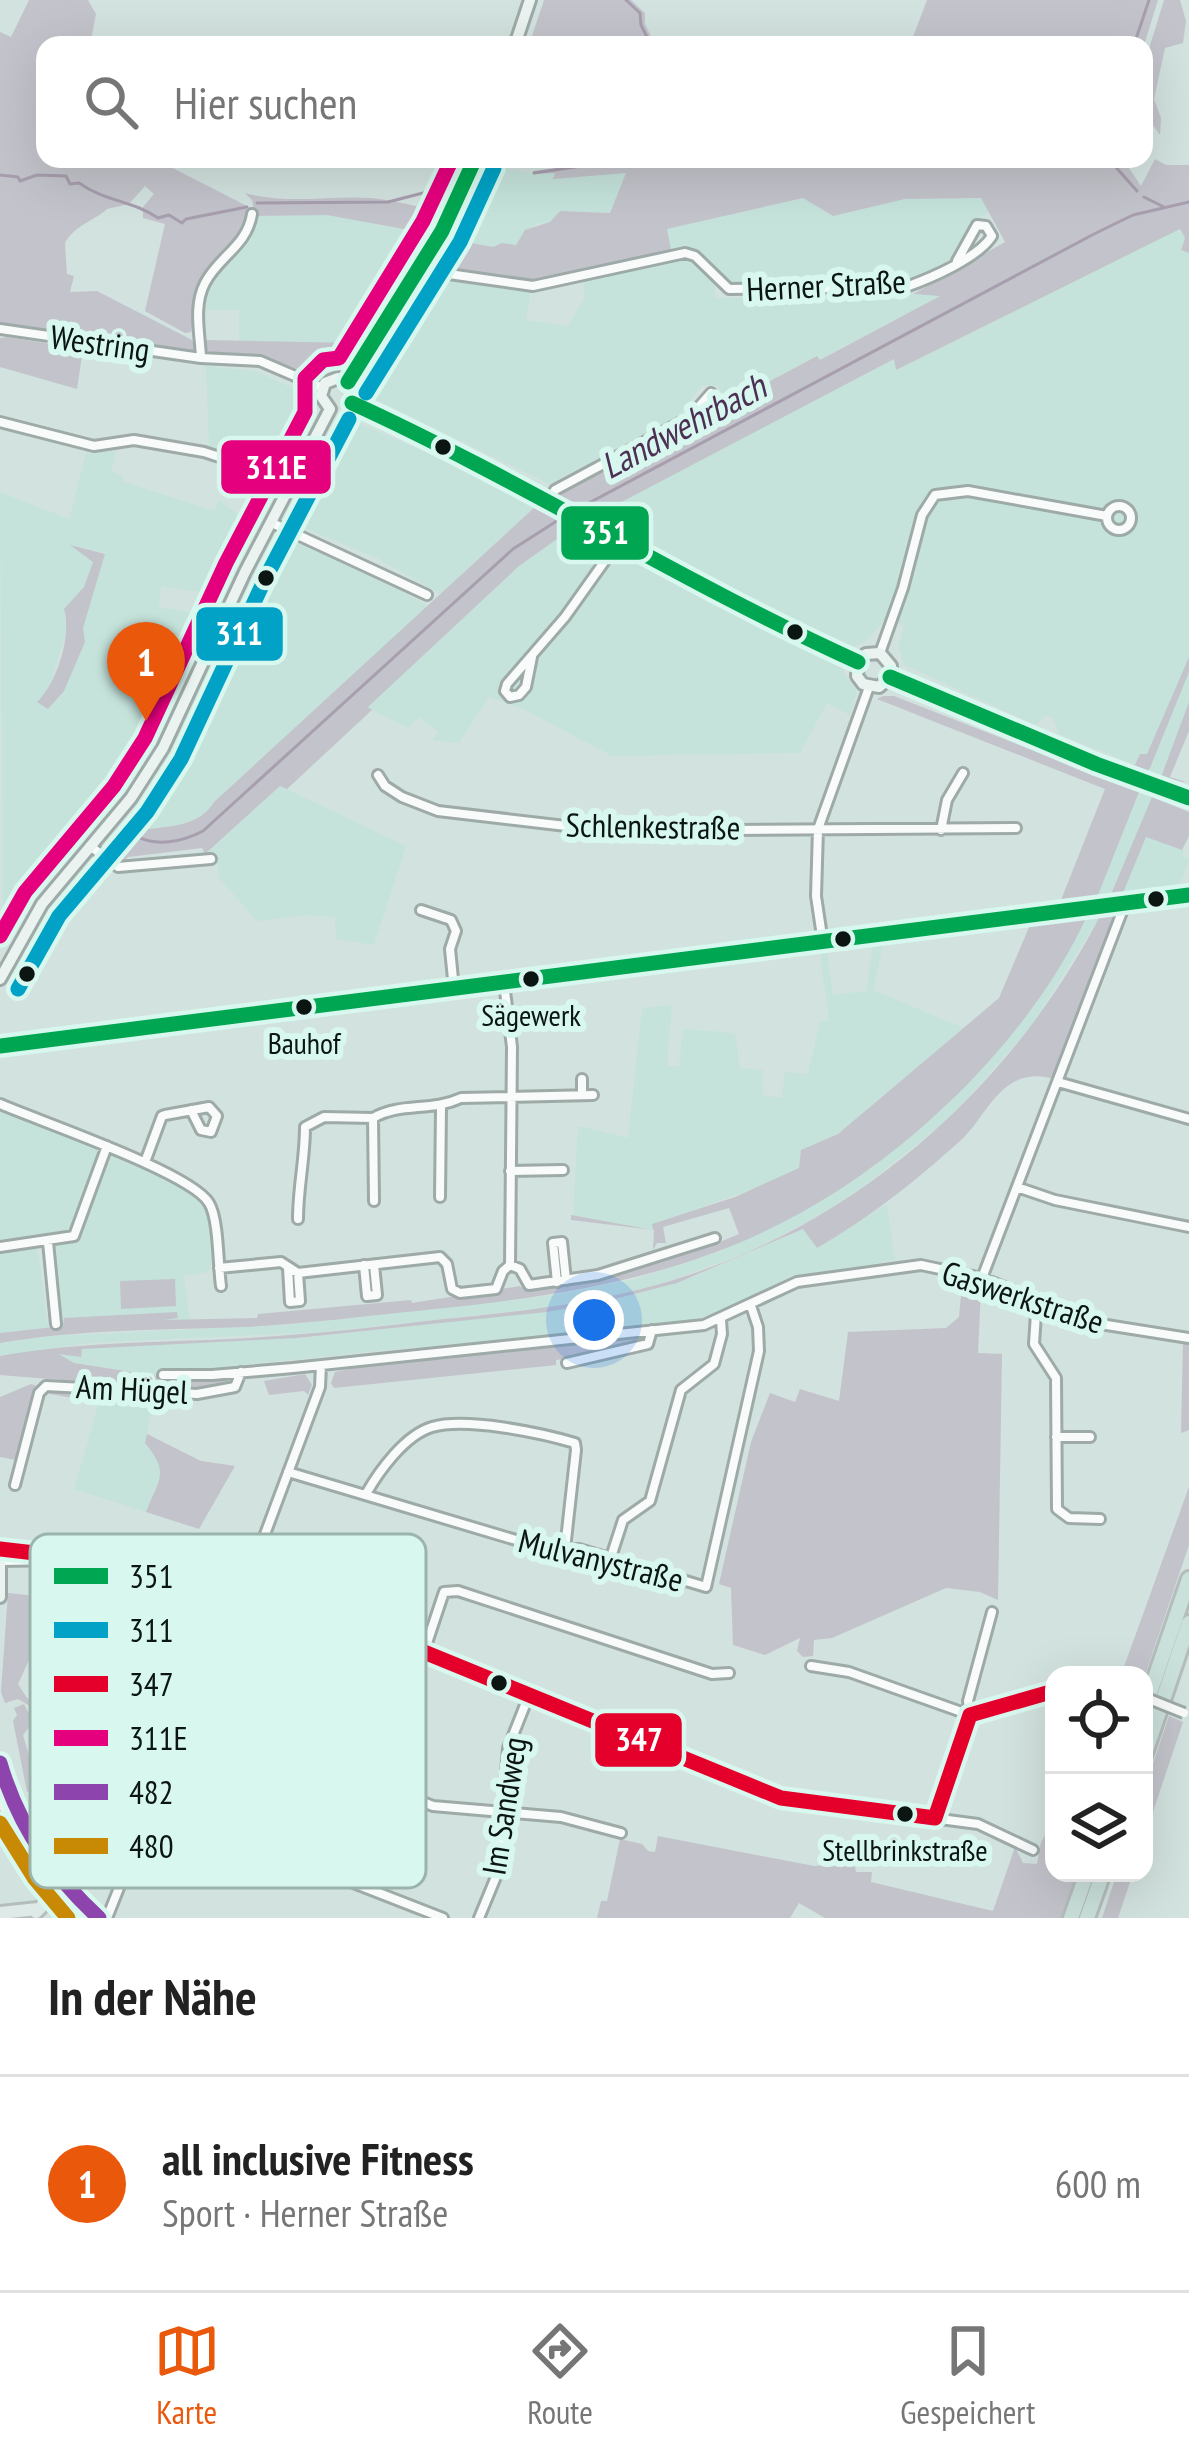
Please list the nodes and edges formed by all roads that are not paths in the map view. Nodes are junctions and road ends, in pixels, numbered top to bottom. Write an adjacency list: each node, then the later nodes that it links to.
1 (530, 0): 2 (main road)
2 (518, 36)
3 (470, 168): 6 (main road)
4 (252, 214): 8 (street, Westring)
5 (957, 261): 5 (street, Herner Straße); 6 (street, Herner Straße)
6 (423, 263): 9 (main road)
7 (0, 329): 8 (street, Westring)
8 (201, 358): 10 (street, Westring)
9 (348, 382): 10 (main road); 12 (main road)
10 (323, 388): 13 (main road)
11 (711, 393): 16 (street)
12 (352, 403): 13 (main road); 16 (main road)
13 (330, 410): 15 (main road)
14 (0, 422): 15 (street)
15 (294, 481): 18 (main road)
16 (552, 501): 19 (main road)
17 (1108, 516): 21 (street)
18 (272, 523): 20 (street); 32 (main road)
19 (620, 539): 22 (street); 23 (main road)
20 (427, 595)
21 (880, 653): 23 (main road); 24 (main road)
22 (532, 657): 22 (street)
23 (858, 662): 25 (main road)
24 (890, 677): 25 (main road); 28 (main road)
25 (869, 687): 30 (street)
26 (963, 773): 31 (street)
27 (378, 775): 30 (street, Schlenkestraße)
28 (1189, 798)
29 (1016, 828): 31 (street, Schlenkestraße)
30 (818, 829): 31 (street, Schlenkestraße); 37 (street)
31 (941, 830)
32 (90, 846): 33 (street); 38 (main road)
33 (211, 859)
34 (1189, 895): 35 (street)
35 (1125, 904): 37 (street); 43 (street)
36 (422, 910): 40 (street)
37 (823, 943): 39 (street)
38 (0, 979)
39 (504, 983): 40 (street); 44 (street)
40 (454, 989): 41 (street)
41 (0, 1046)
42 (582, 1079): 44 (street)
43 (1058, 1082): 49 (street); 54 (street)
44 (510, 1098): 46 (street); 53 (street)
45 (0, 1103): 50 (street)
46 (441, 1108): 48 (street); 55 (street)
47 (191, 1110): 51 (street)
48 (373, 1118): 56 (street); 57 (street)
49 (1189, 1119)
50 (107, 1146): 51 (street); 60 (street)
51 (145, 1162): 64 (street)
52 (563, 1170): 53 (street)
53 (510, 1171): 62 (street)
54 (1017, 1187): 58 (street); 66 (street)
55 (440, 1197)
56 (374, 1201)
57 (298, 1219)
58 (1189, 1227)
59 (716, 1238): 62 (street)
60 (47, 1242): 61 (street); 71 (street)
61 (0, 1247)
62 (509, 1265): 65 (street)
63 (288, 1266): 64 (street); 65 (street); 65 (street)
64 (218, 1268): 67 (street)
65 (298, 1273)
66 (982, 1278): 68 (street, Gaswerkstraße); 69 (street, Gaswerkstraße)
67 (220, 1286)
68 (1037, 1298): 73 (street, Gaswerkstraße); 78 (street)
69 (751, 1306): 70 (street, Gaswerkstraße); 88 (street, Mulvanystraße)
70 (721, 1320): 72 (street, Gaswerkstraße); 88 (street)
71 (56, 1324)
72 (652, 1330): 74 (street, Gaswerkstraße); 75 (street, Gaswerkstraße)
73 (1189, 1338)
74 (567, 1363)
75 (321, 1365): 76 (street, Gaswerkstraße); 80 (street)
76 (241, 1372): 77 (street, Gaswerkstraße); 81 (street, Am Hügel)
77 (163, 1375)
78 (1056, 1437): 79 (street); 83 (street)
79 (1090, 1437)
80 (288, 1472): 82 (street, Mulvanystraße); 84 (street)
81 (15, 1485)
82 (366, 1495): 85 (street, Mulvanystraße); 85 (street)
83 (1100, 1519)
84 (264, 1534)
85 (565, 1549): 88 (street, Mulvanystraße)
86 (0, 1550): 87 (street); 90 (main road)
87 (30, 1554)
88 (611, 1557)
89 (30, 1560): 90 (street)
90 (0, 1561): 92 (main road)
91 (1189, 1580): 99 (highway)
92 (0, 1598)
93 (992, 1612): 104 (street)
94 (1189, 1623): 105 (highway)
95 (426, 1646): 98 (street)
96 (426, 1653): 101 (street)
97 (811, 1666): 104 (street)
98 (729, 1672)
99 (1153, 1684)
100 (1045, 1693): 104 (street)
101 (529, 1695): 110 (street, Im Sandweg); 111 (street)
102 (1153, 1701): 103 (street, bridge)
103 (1186, 1714)
104 (970, 1715): 111 (street)
105 (1153, 1729)
106 (0, 1763): 112 (main road)
107 (0, 1799): 109 (main road)
108 (426, 1803): 110 (street)
109 (3, 1813): 114 (main road)
110 (502, 1813): 113 (street); 126 (street, Im Sandweg)
111 (935, 1818): 115 (street)
112 (30, 1832)
113 (621, 1833)
114 (30, 1847)
115 (1033, 1850)
116 (1085, 1882): 127 (highway)
117 (1100, 1882): 128 (highway)
118 (62, 1888): 122 (main road); 123 (main road); 124 (main road)
119 (116, 1888): 124 (street)
120 (366, 1888): 125 (street)
121 (0, 1913): 122 (main road)
122 (35, 1914)
123 (81, 1918)
124 (103, 1918)
125 (443, 1918)
126 (479, 1918)
127 (1071, 1918)
128 (1087, 1918)

